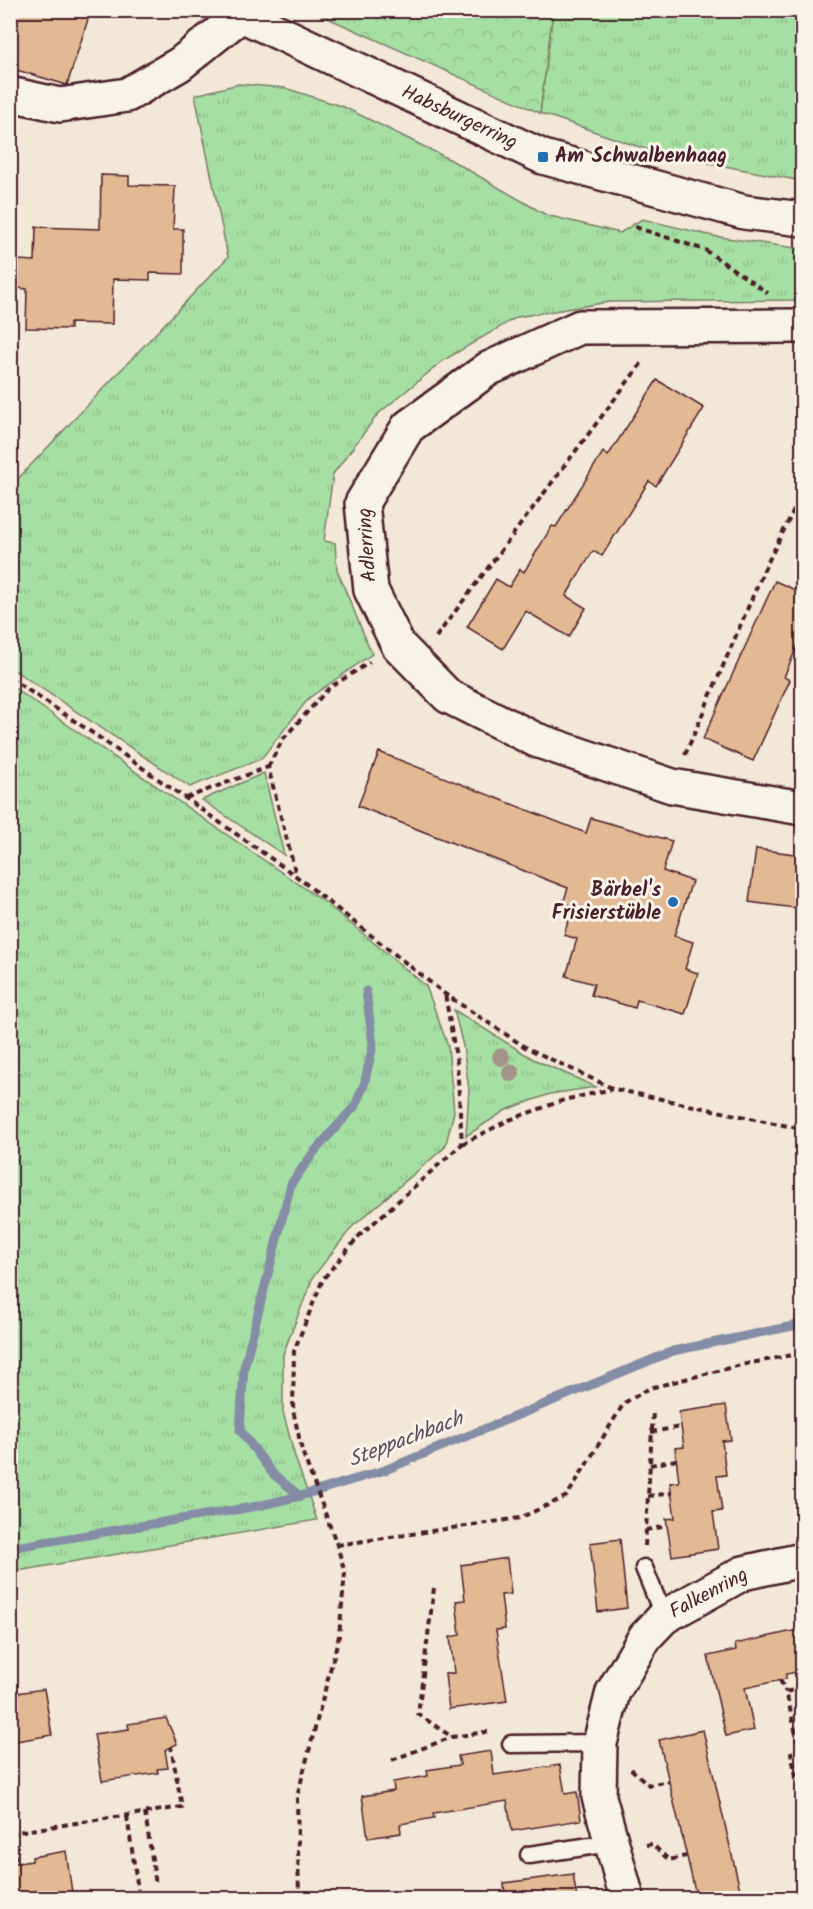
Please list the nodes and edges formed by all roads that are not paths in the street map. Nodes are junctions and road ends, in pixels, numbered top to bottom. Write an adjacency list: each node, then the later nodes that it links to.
1 (236, 13): 2 (street); 3 (street, Habsburgerring)
2 (10, 94)
3 (802, 219)
4 (802, 326): 5 (street, Adlerring)
5 (802, 808)
6 (802, 1560): 8 (street, Falkenring)
7 (644, 1568): 8 (lane)
8 (664, 1617): 9 (street, Falkenring)
9 (600, 1743): 10 (lane); 11 (street, Falkenring)
10 (511, 1744)
11 (611, 1843): 12 (lane); 13 (street, Falkenring)
12 (529, 1855)
13 (627, 1899)

